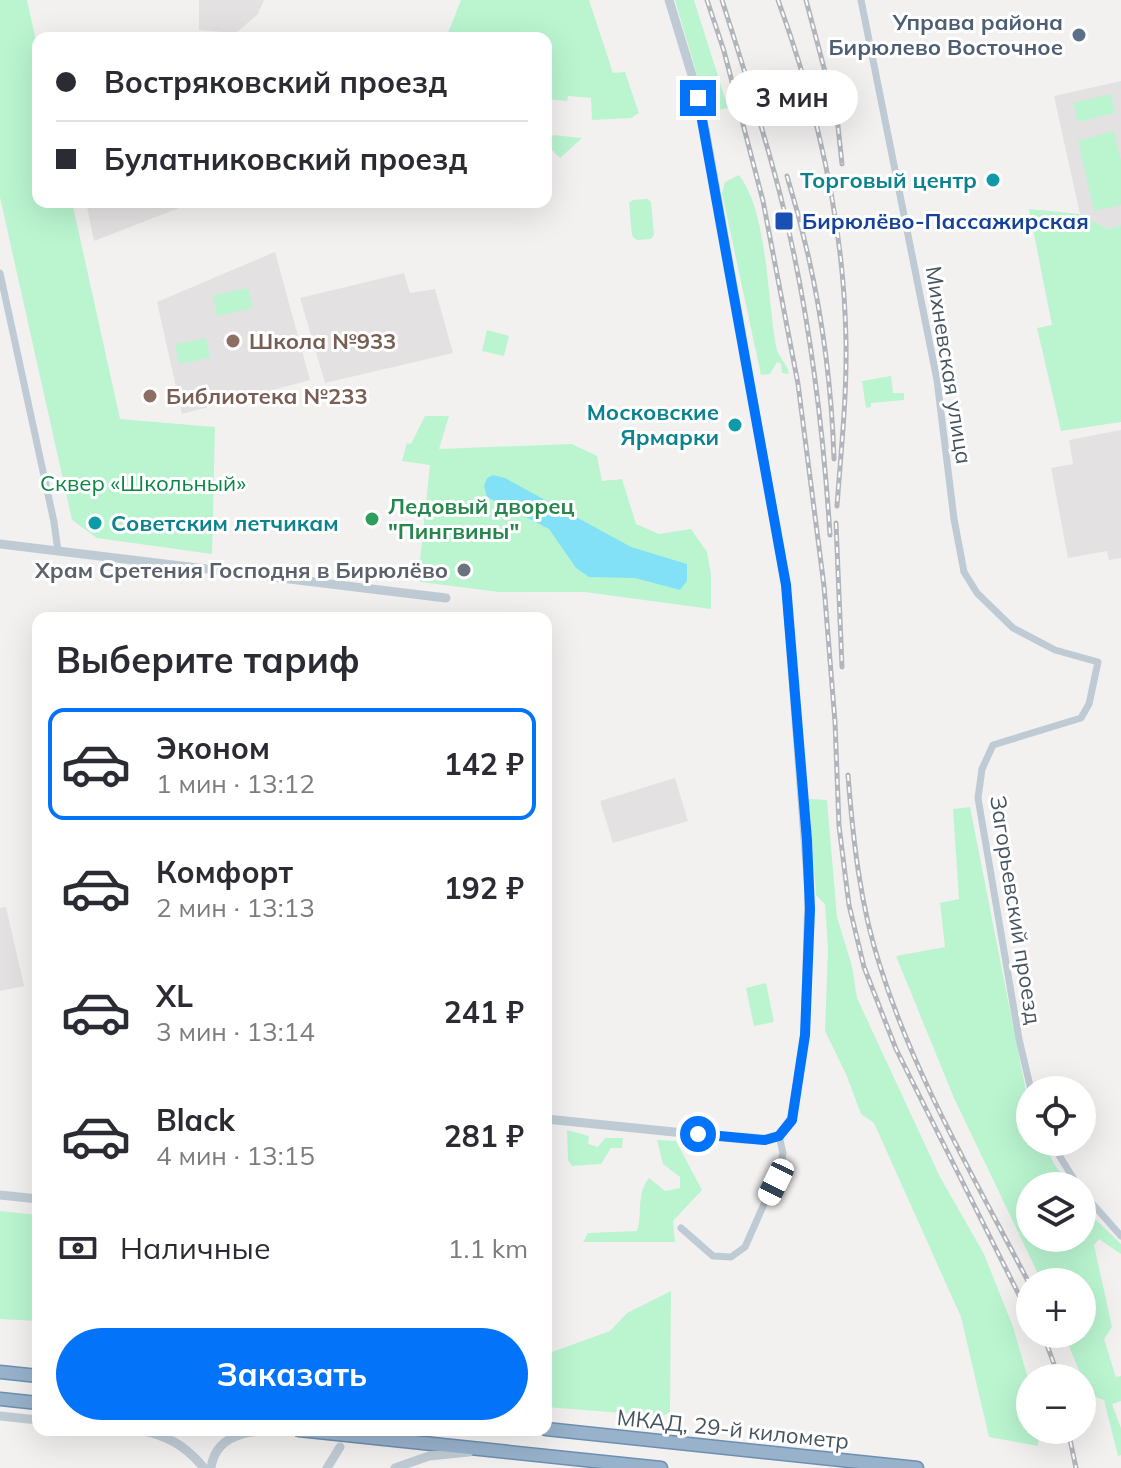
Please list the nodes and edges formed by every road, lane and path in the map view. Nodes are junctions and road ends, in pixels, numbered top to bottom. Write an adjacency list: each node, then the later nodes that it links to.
1 (669, 0): 10 (street)
2 (861, 0): 7 (street, Михневская улица)
3 (0, 273): 5 (street)
4 (0, 544): 5 (street)
5 (58, 551): 6 (street)
6 (446, 598)
7 (1098, 662): 8 (street, Загорьевский проезд)
8 (1028, 1076)
9 (552, 1120): 10 (street)
10 (780, 1140): 14 (street)
11 (0, 1195): 12 (street)
12 (32, 1198)
13 (1096, 1208): 15 (street)
14 (681, 1228)
15 (1121, 1236)
16 (0, 1372): 17 (highway)
17 (32, 1375)
18 (0, 1399): 19 (highway)
19 (32, 1402)
20 (0, 1416): 21 (street)
21 (32, 1419)
22 (552, 1430): 33 (highway, МКАД, 29-й километр)
23 (163, 1436): 28 (street)
24 (238, 1436): 29 (street)
25 (357, 1436): 27 (highway)
26 (340, 1447): 30 (street)
27 (492, 1450): 31 (street); 32 (highway)
28 (204, 1468)
29 (211, 1468)
30 (327, 1468)
31 (395, 1468)
32 (661, 1468)
33 (917, 1468)

